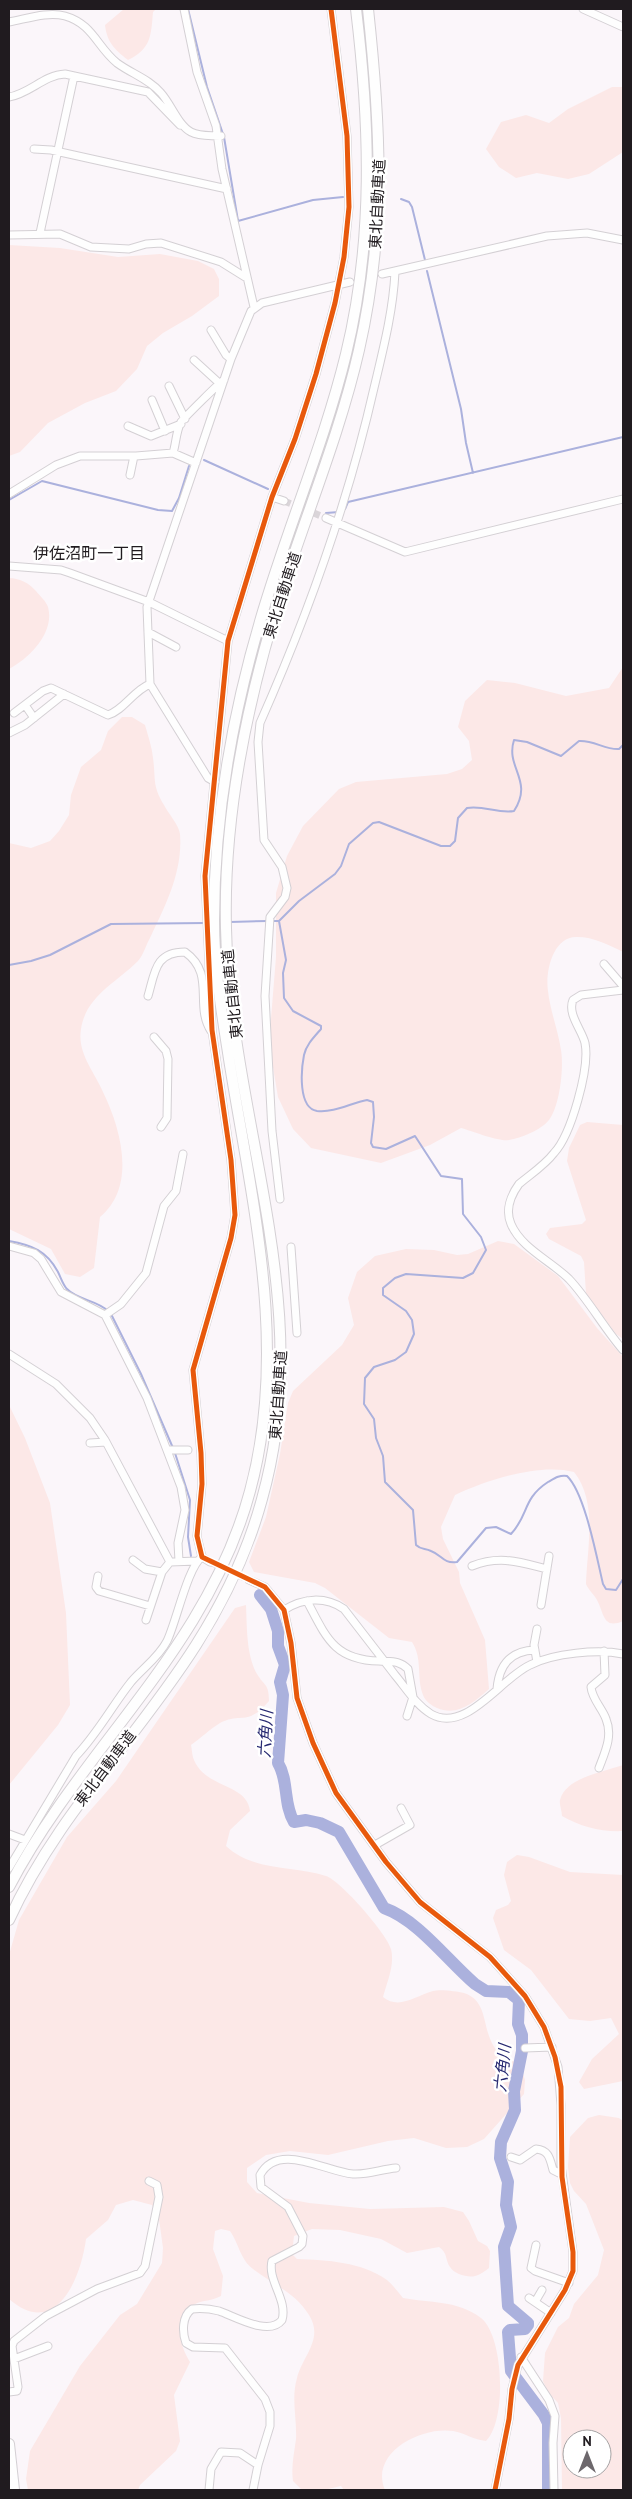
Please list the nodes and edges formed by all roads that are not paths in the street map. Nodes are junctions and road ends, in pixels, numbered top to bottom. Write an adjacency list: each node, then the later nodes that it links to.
1 (184, 9): 11 (street)
2 (331, 9): 22 (street)
3 (356, 9): 104 (highway, 東北自動車道)
4 (368, 9): 105 (highway, 東北自動車道)
5 (583, 9): 7 (street)
6 (9, 22): 10 (street)
7 (623, 27)
8 (74, 76): 9 (street); 10 (street); 13 (street)
9 (9, 97)
10 (185, 127): 11 (street)
11 (219, 135): 14 (street)
12 (34, 148): 13 (street)
13 (58, 152): 14 (street); 15 (street)
14 (226, 189): 20 (street)
15 (40, 234): 16 (street); 20 (street)
16 (9, 235)
17 (623, 240): 18 (street)
18 (395, 272): 19 (street); 42 (street)
19 (382, 274)
20 (245, 277): 23 (street)
21 (350, 282): 22 (street)
22 (338, 285): 23 (street); 38 (street)
23 (254, 308): 25 (street)
24 (211, 330): 25 (street)
25 (231, 359): 27 (street)
26 (194, 360): 27 (street)
27 (221, 381): 30 (street); 35 (street)
28 (169, 386): 30 (street)
29 (152, 400): 32 (street)
30 (183, 421): 32 (street); 33 (street)
31 (128, 426): 32 (street)
32 (165, 431)
33 (173, 453): 34 (street); 35 (street)
34 (134, 456): 36 (street); 37 (street)
35 (196, 463): 44 (street)
36 (130, 475)
37 (9, 494)
38 (272, 496): 40 (street); 46 (street)
39 (623, 499): 42 (street)
40 (284, 501)
41 (326, 518): 42 (street)
42 (337, 523): 62 (street)
43 (9, 566): 44 (street)
44 (149, 602): 45 (street); 46 (street)
45 (148, 632): 47 (street); 48 (street)
46 (228, 641): 54 (street)
47 (176, 647)
48 (150, 684): 49 (street); 54 (street)
49 (64, 694): 50 (street); 52 (street)
50 (25, 705): 51 (street); 52 (street)
51 (14, 713)
52 (34, 718): 53 (street)
53 (9, 733)
54 (215, 782): 58 (street)
55 (604, 964): 56 (street)
56 (623, 988): 67 (street)
57 (148, 996): 58 (street)
58 (212, 1034): 74 (street)
59 (154, 1037): 60 (street)
60 (161, 1127)
61 (183, 1154): 65 (street)
62 (280, 1199)
63 (9, 1246): 65 (street)
64 (290, 1247): 66 (street)
65 (105, 1315): 71 (street)
66 (296, 1333)
67 (623, 1350)
68 (9, 1354): 70 (street)
69 (90, 1442): 70 (street)
70 (106, 1442): 77 (street)
71 (172, 1450): 72 (street); 76 (street)
72 (188, 1450)
73 (549, 1556): 80 (street)
74 (199, 1559): 76 (street); 78 (street); 101 (street)
75 (133, 1560): 81 (street)
76 (179, 1561): 77 (street)
77 (170, 1562): 81 (street)
78 (210, 1562)
79 (472, 1566): 80 (street)
80 (547, 1569): 85 (street)
81 (162, 1572): 86 (street)
82 (98, 1576): 86 (street)
83 (248, 1580): 87 (street)
84 (307, 1601): 87 (street); 93 (street); 93 (street)
85 (541, 1605)
86 (150, 1606): 88 (street)
87 (284, 1610): 102 (street)
88 (146, 1620)
89 (537, 1629): 90 (street)
90 (535, 1650): 94 (street); 95 (street)
91 (604, 1651): 92 (street); 94 (street); 98 (street)
92 (623, 1654)
93 (385, 1661): 96 (street); 96 (street)
94 (537, 1662): 95 (street)
95 (497, 1689): 96 (street)
96 (413, 1697): 97 (street)
97 (408, 1716)
98 (599, 1768)
99 (401, 1808): 102 (street)
100 (9, 1834): 101 (street)
101 (25, 1840): 103 (street)
102 (375, 1845): 106 (street)
103 (9, 1868)
104 (9, 1887)
105 (9, 1920)
106 (552, 2047): 107 (street); 110 (street)
107 (525, 2048)
108 (511, 2157): 110 (street)
109 (396, 2168): 121 (street)
110 (562, 2174): 113 (street)
111 (149, 2181): 118 (street)
112 (536, 2245): 113 (street)
113 (568, 2283): 115 (street)
114 (542, 2290): 115 (street)
115 (550, 2313): 117 (street)
116 (48, 2346): 118 (street)
117 (522, 2357): 125 (street); 126 (street)
118 (14, 2359): 119 (street)
119 (9, 2392)
120 (9, 2444): 122 (highway)
121 (258, 2465): 123 (street); 124 (street)
122 (14, 2490)
123 (209, 2490)
124 (253, 2490)
125 (495, 2490)
126 (554, 2490)

